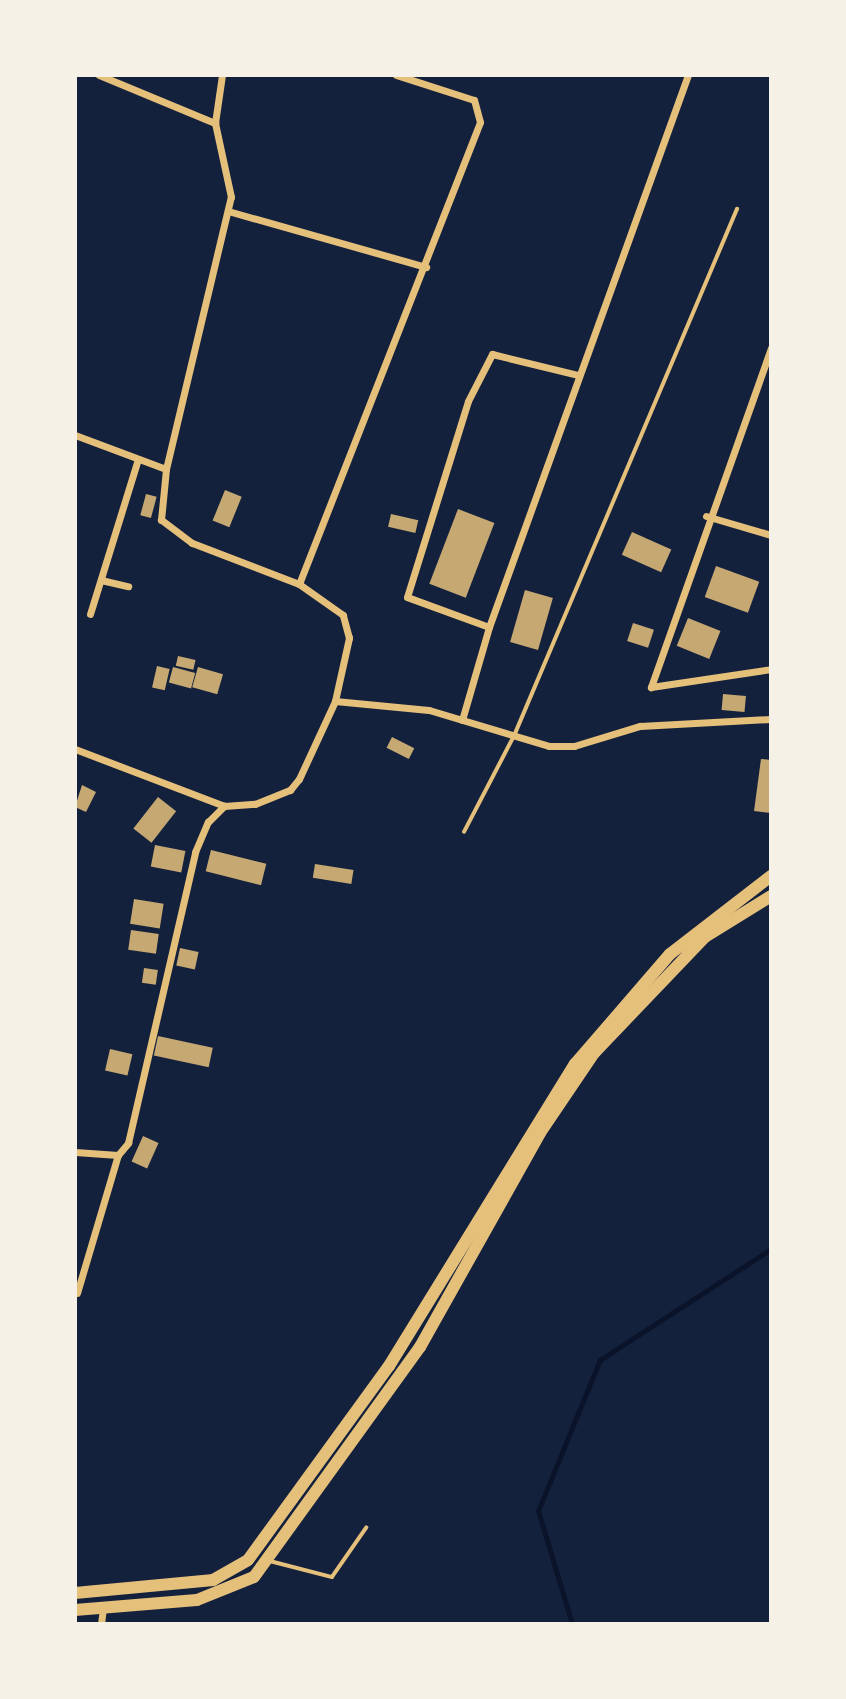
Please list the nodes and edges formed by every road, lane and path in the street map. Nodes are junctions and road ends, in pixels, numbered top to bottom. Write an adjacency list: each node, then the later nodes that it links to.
1 (99, 75): 5 (street)
2 (222, 75): 5 (street)
3 (396, 75): 8 (street)
4 (688, 75): 10 (street)
5 (215, 123): 7 (street)
6 (737, 209): 25 (lane)
7 (228, 211): 8 (street); 13 (street)
8 (426, 267): 17 (street)
9 (771, 348): 14 (street)
10 (578, 375): 20 (street); 20 (street)
11 (75, 435): 12 (street)
12 (138, 459): 13 (street); 16 (street)
13 (166, 469): 17 (street)
14 (706, 516): 15 (street); 21 (street)
15 (771, 535)
16 (101, 580): 18 (street); 19 (street)
17 (299, 584): 22 (street)
18 (128, 586)
19 (90, 614)
20 (489, 627): 24 (street)
21 (771, 669)
22 (335, 701): 24 (street); 27 (street)
23 (771, 719): 25 (street)
24 (462, 720): 25 (street)
25 (514, 736): 28 (lane)
26 (75, 749): 27 (street)
27 (224, 806): 32 (street)
28 (464, 832)
29 (771, 876): 36 (main road)
30 (771, 895): 35 (main road)
31 (75, 1152): 32 (street)
32 (118, 1155): 33 (street)
33 (78, 1293)
34 (366, 1528): 35 (lane)
35 (268, 1560): 37 (main road)
36 (75, 1593)
37 (103, 1607): 38 (main road); 39 (street)
38 (75, 1610)
39 (100, 1624)

